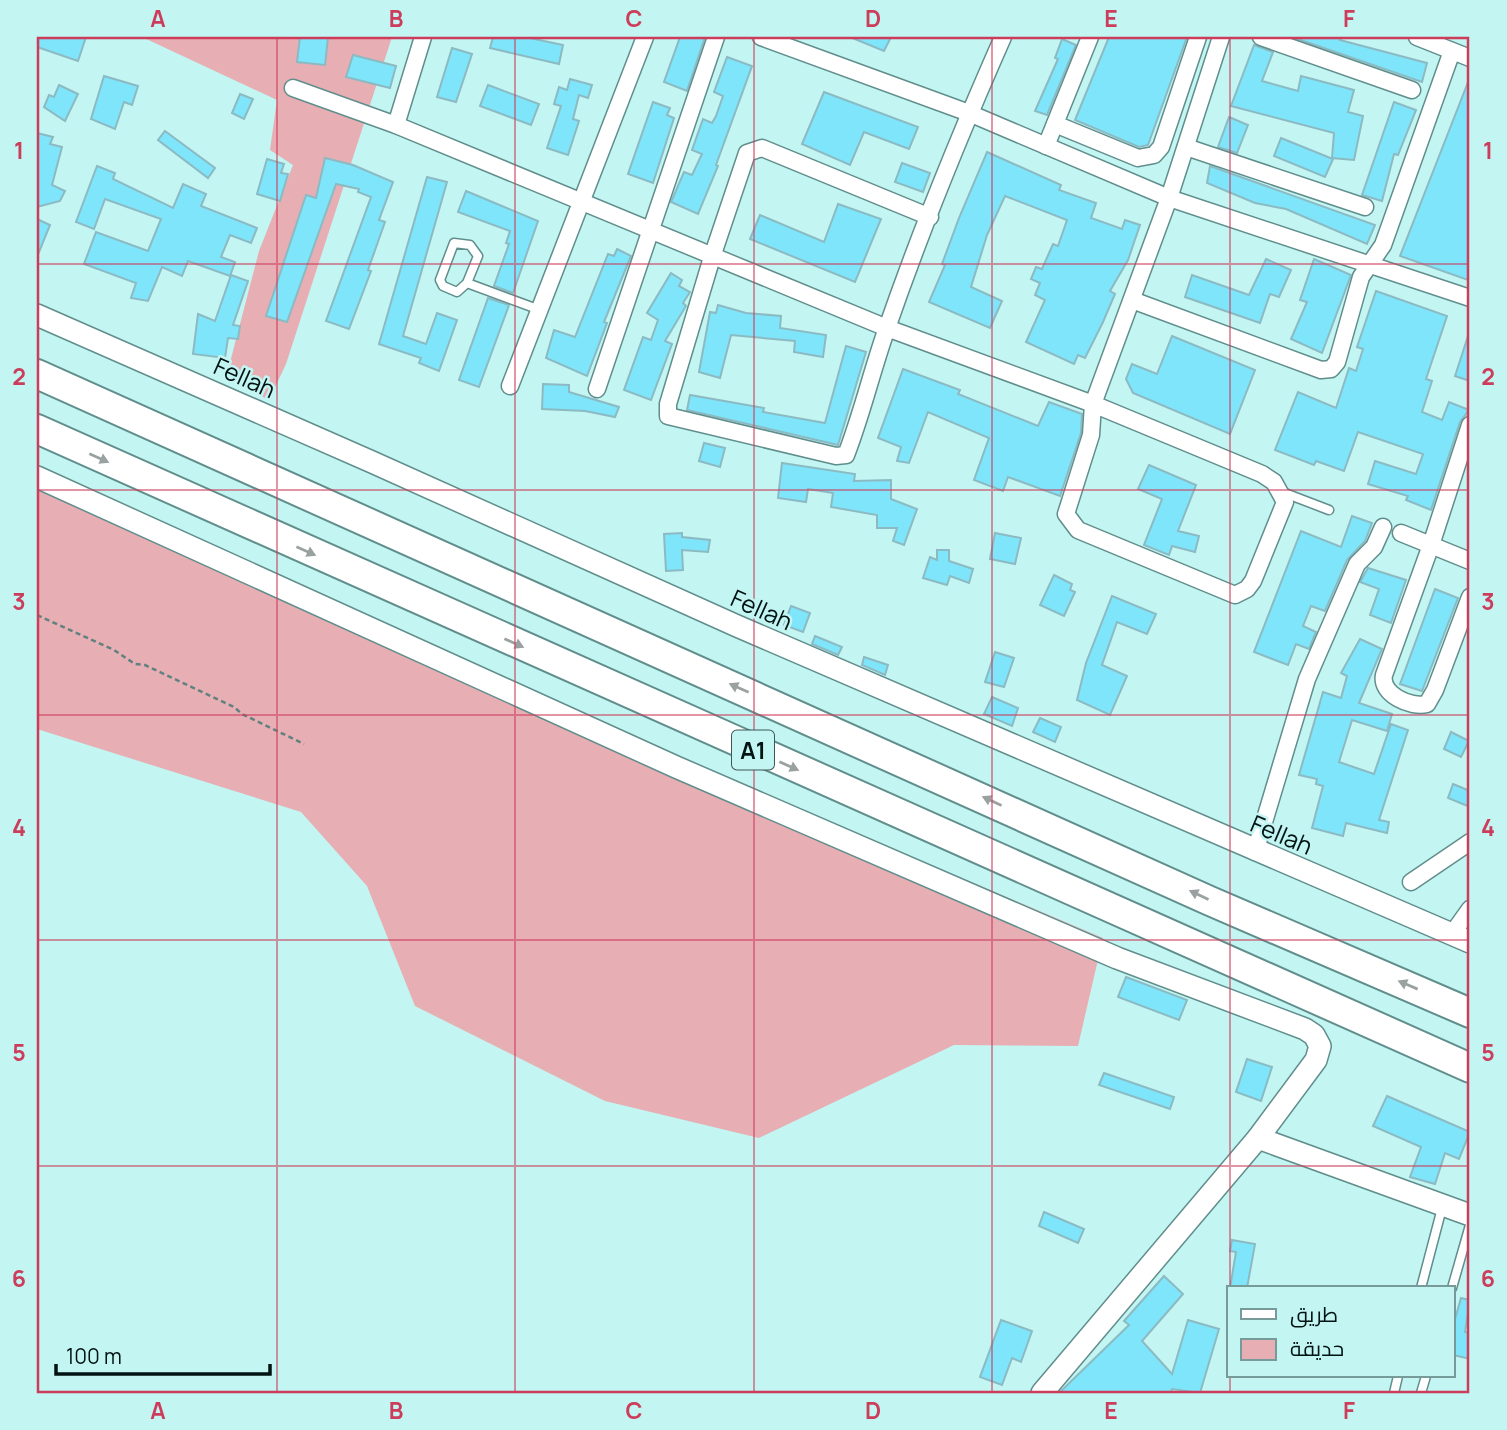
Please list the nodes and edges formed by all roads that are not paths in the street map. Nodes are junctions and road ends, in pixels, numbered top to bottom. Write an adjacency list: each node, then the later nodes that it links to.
1 (423, 37): 18 (street)
2 (645, 37): 22 (street)
3 (716, 37): 25 (street)
4 (761, 37): 11 (street)
5 (1003, 37): 16 (street)
6 (1090, 37): 17 (street)
7 (1198, 37): 17 (street)
8 (1221, 37): 20 (street)
9 (1261, 37): 15 (street)
10 (1416, 37): 12 (street)
11 (781, 40): 16 (street)
12 (1452, 51): 13 (street); 27 (street)
13 (1470, 58)
14 (293, 88): 18 (street)
15 (1412, 90)
16 (970, 113): 19 (street); 24 (street)
17 (1055, 124): 19 (street)
18 (396, 125): 22 (street)
19 (1046, 146): 21 (street)
20 (1186, 147): 21 (street); 23 (street)
21 (1169, 198): 27 (street); 30 (street)
22 (583, 203): 25 (street); 31 (street)
23 (1364, 207)
24 (930, 217): 26 (street); 33 (street)
25 (649, 230): 26 (street); 36 (street)
26 (713, 254): 33 (street); 33 (street)
27 (1369, 266): 29 (street); 30 (street)
28 (467, 283): 28 (lane); 31 (lane)
29 (1470, 299)
30 (1132, 300): 37 (street)
31 (540, 310): 35 (street)
32 (37, 316): 49 (street, Fellah)
33 (887, 328): 37 (street)
34 (37, 374): 53 (highway, A1, one-way to 34)
35 (509, 386)
36 (597, 389)
37 (1093, 404): 41 (street); 41 (street)
38 (1470, 425): 45 (street)
39 (37, 429): 54 (highway, A1, one-way to 54)
40 (37, 477): 55 (street)
41 (1282, 492): 42 (lane)
42 (1329, 510)
43 (1383, 527): 49 (street)
44 (1401, 533): 45 (street)
45 (1431, 545): 46 (street); 47 (street)
46 (1470, 561)
47 (1470, 597)
48 (1470, 842): 50 (street)
49 (1255, 852): 52 (street, Fellah)
50 (1411, 882)
51 (1470, 909): 52 (street)
52 (1461, 938)
53 (1470, 1013)
54 (1470, 1068)
55 (1258, 1138): 56 (street); 61 (street)
56 (1443, 1205): 57 (street); 59 (lane)
57 (1470, 1214)
58 (1470, 1225): 60 (lane)
59 (1422, 1286)
60 (1453, 1286)
61 (1042, 1393)

